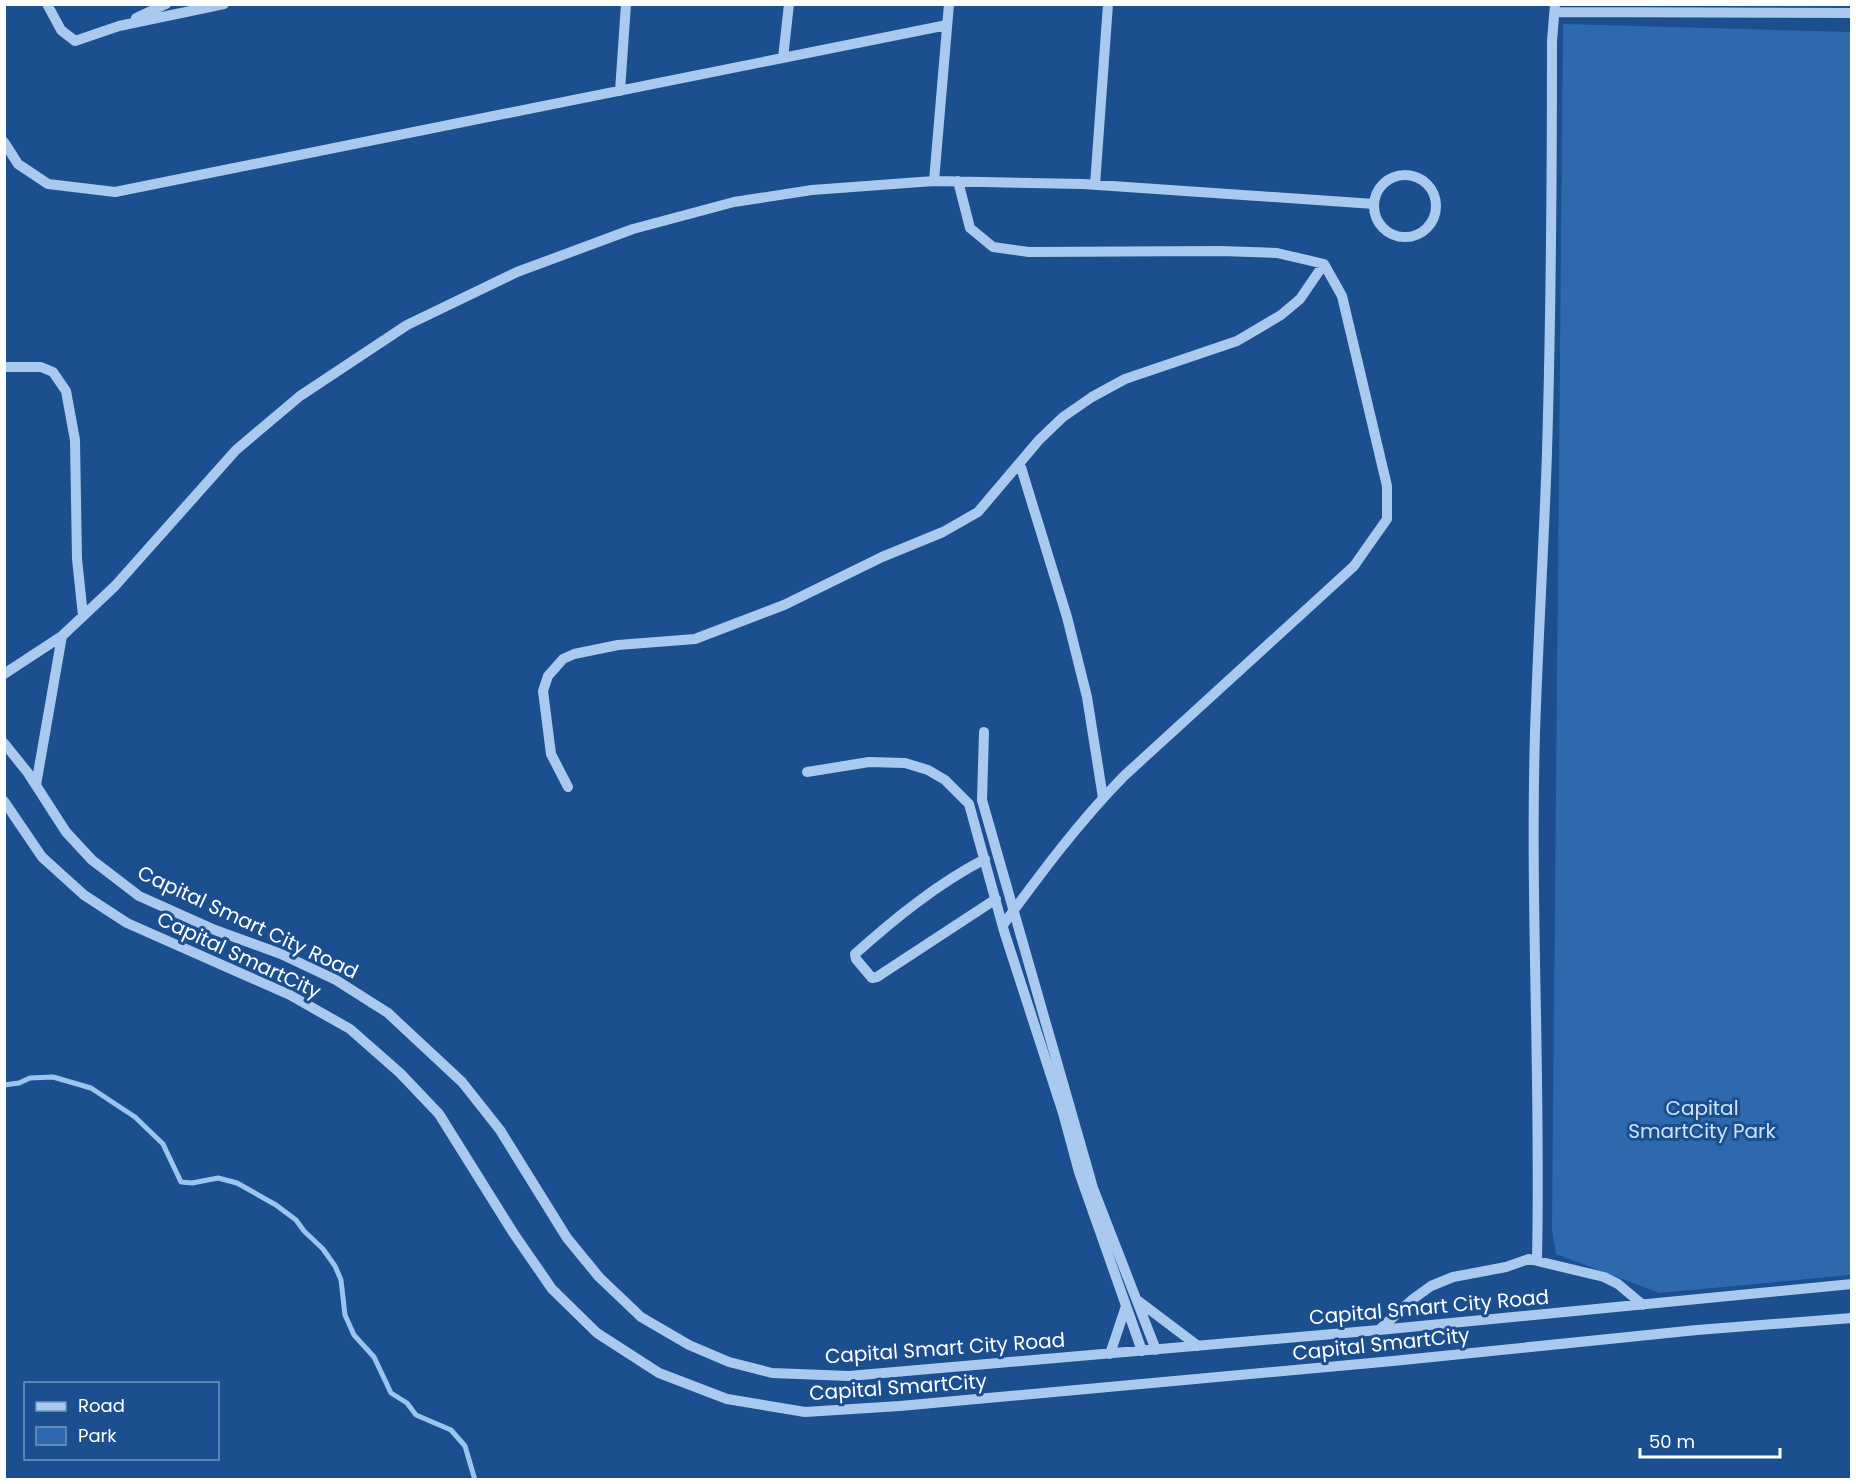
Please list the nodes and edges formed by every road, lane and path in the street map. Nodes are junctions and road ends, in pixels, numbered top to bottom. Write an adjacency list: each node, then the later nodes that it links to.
1 (47, 4): 11 (street)
2 (166, 4): 11 (street)
3 (224, 4): 11 (street)
4 (626, 4): 13 (street)
5 (789, 4): 12 (street)
6 (949, 4): 10 (street)
7 (1108, 4): 17 (street)
8 (1555, 8): 9 (street); 38 (street)
9 (1851, 13)
10 (947, 25): 12 (street); 15 (street)
11 (119, 26)
12 (783, 58): 13 (street)
13 (620, 91): 14 (street)
14 (4, 142)
15 (934, 180): 16 (street); 22 (street)
16 (958, 181): 17 (street); 19 (street)
17 (1095, 185): 18 (street)
18 (1374, 204): 18 (street)
19 (1324, 264): 21 (street); 30 (street)
20 (4, 367): 22 (street)
21 (1020, 464): 29 (street); 30 (street)
22 (83, 616): 23 (street)
23 (62, 636): 24 (street); 28 (street)
24 (4, 674)
25 (984, 732): 31 (street)
26 (4, 743): 28 (street, Capital Smart City Road)
27 (807, 772): 33 (street)
28 (36, 785): 48 (street, Capital Smart City Road)
29 (568, 787)
30 (1103, 798): 36 (street)
31 (982, 800): 33 (street); 36 (street)
32 (4, 801): 43 (street, Capital SmartCity)
33 (969, 804): 34 (street)
34 (985, 859): 35 (street); 35 (street)
35 (996, 899): 37 (street)
36 (1013, 911): 37 (street); 40 (street)
37 (1003, 925): 42 (street)
38 (1537, 1259): 41 (street); 44 (street)
39 (1851, 1284): 41 (street, Capital Smart City Road)
40 (1136, 1300): 45 (street); 46 (street)
41 (1642, 1305): 44 (street, Capital Smart City Road)
42 (1126, 1306): 47 (street); 48 (street)
43 (1851, 1318)
44 (1379, 1330): 45 (street, Capital Smart City Road)
45 (1198, 1346): 46 (street, Capital Smart City Road)
46 (1156, 1350): 47 (street, Capital Smart City Road)
47 (1142, 1351): 48 (street, Capital Smart City Road)
48 (1110, 1354)

